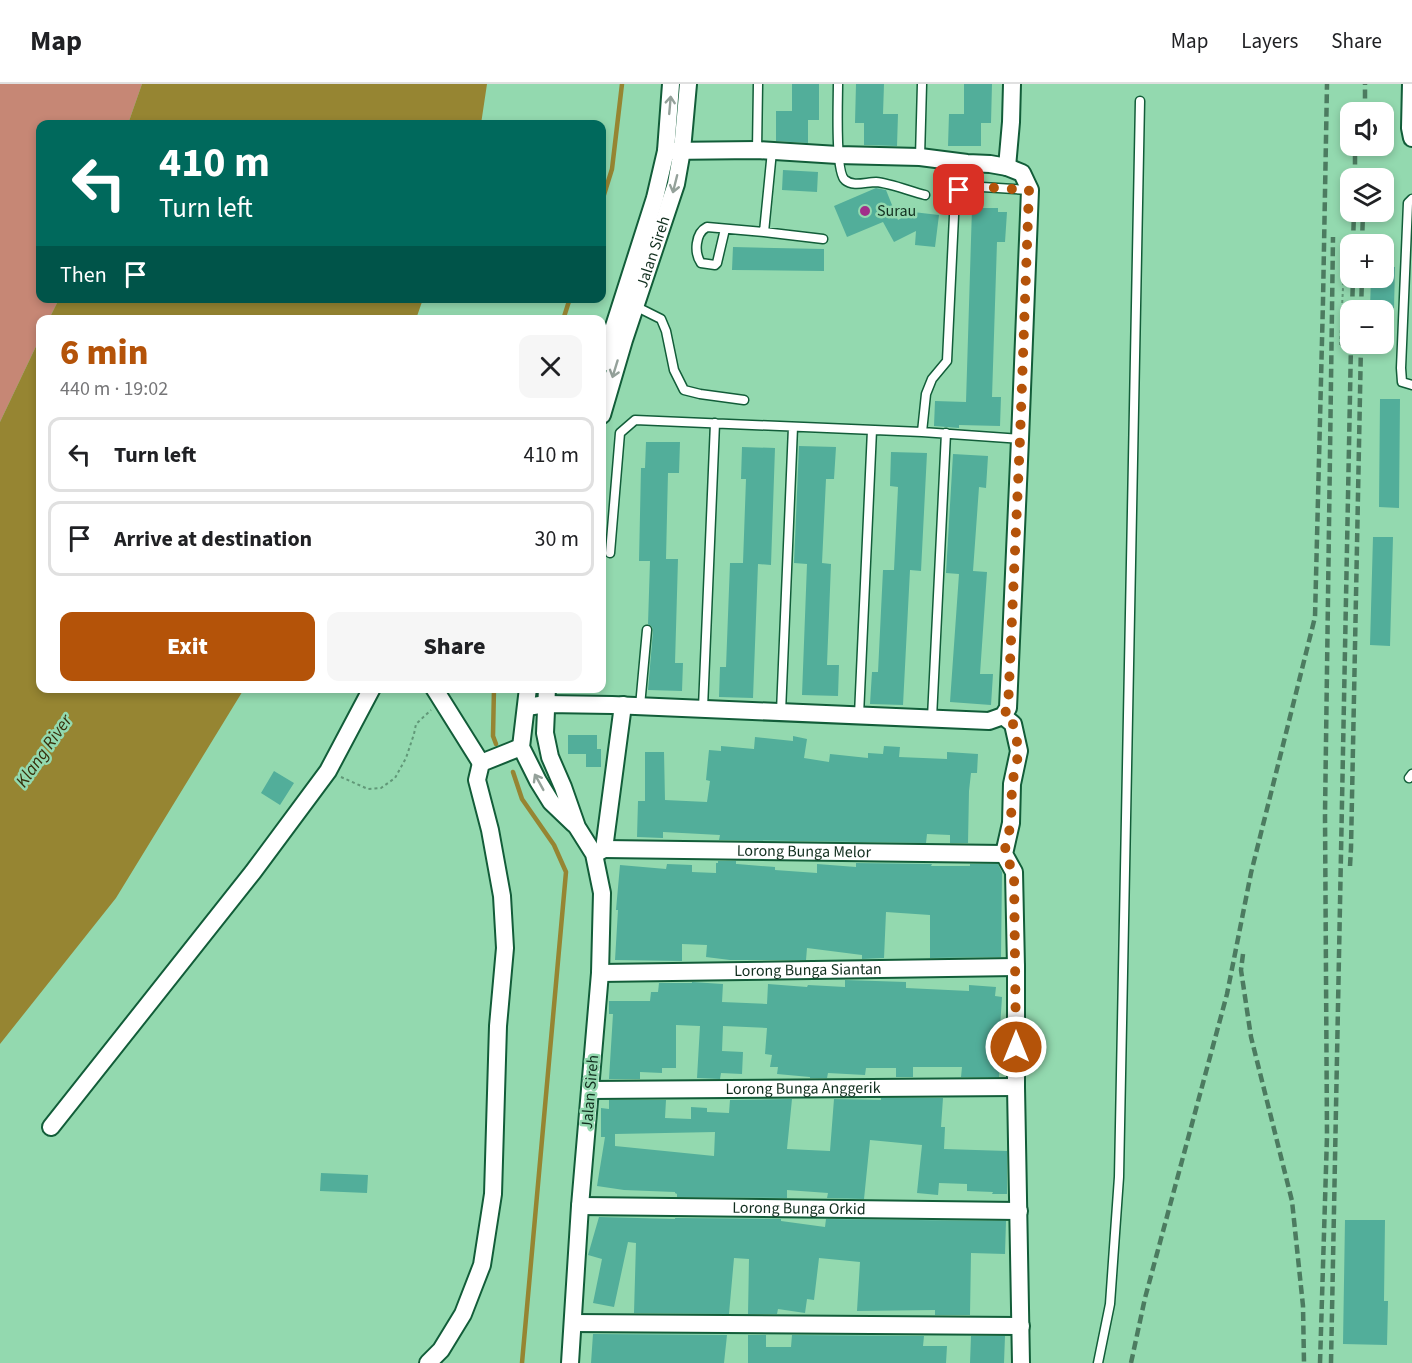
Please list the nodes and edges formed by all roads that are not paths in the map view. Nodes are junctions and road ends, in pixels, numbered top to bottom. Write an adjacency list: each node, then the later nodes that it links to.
1 (671, 84): 10 (street, Jalan Sireh, one-way to 1)
2 (688, 84): 10 (street, Jalan Sireh)
3 (758, 84): 11 (lane)
4 (838, 84): 12 (lane)
5 (922, 84): 13 (lane)
6 (1012, 84): 14 (street)
7 (1411, 84): 9 (street)
8 (1140, 101): 62 (lane)
9 (1412, 138)
10 (674, 150): 11 (street); 21 (street, Jalan Sireh, one-way to 21); 22 (street, Jalan Sireh)
11 (764, 151): 12 (street); 19 (lane)
12 (838, 155): 13 (street); 16 (lane)
13 (920, 157): 14 (street)
14 (1007, 167): 15 (street)
15 (1029, 190): 29 (lane); 31 (street)
16 (926, 195)
17 (1412, 199): 23 (lane)
18 (725, 229): 18 (lane); 19 (lane)
19 (764, 232): 20 (lane)
20 (823, 239)
21 (635, 306): 24 (lane); 25 (street, Jalan Sireh, one-way to 25)
22 (606, 351)
23 (1412, 385)
24 (744, 400)
25 (606, 402)
26 (715, 423): 27 (lane); 32 (lane); 40 (lane)
27 (793, 427): 28 (lane); 41 (lane)
28 (872, 430): 29 (lane); 42 (lane)
29 (922, 432): 30 (lane)
30 (946, 433): 31 (lane); 44 (lane)
31 (1020, 439): 43 (street)
32 (610, 553)
33 (646, 630): 38 (lane)
34 (369, 693): 54 (street)
35 (437, 693): 46 (street)
36 (528, 693): 39 (street)
37 (546, 696): 38 (street); 39 (street); 47 (street, Jalan Sireh)
38 (631, 705): 40 (street); 48 (street)
39 (527, 707): 45 (street)
40 (704, 708): 41 (street)
41 (781, 712): 42 (street)
42 (859, 715): 44 (street)
43 (1003, 716): 44 (street); 49 (street)
44 (932, 718)
45 (521, 747): 46 (street); 47 (street, Jalan Sireh, one-way to 45)
46 (481, 763): 59 (street)
47 (577, 827): 48 (street, Jalan Sireh)
48 (599, 852): 49 (street, Lorong Bunga Melor); 51 (street, Jalan Sireh)
49 (1004, 854): 50 (street)
50 (1016, 967): 51 (street, Lorong Bunga Siantan); 52 (street)
51 (600, 973): 53 (street, Jalan Sireh)
52 (1016, 1088): 53 (street, Lorong Bunga Anggerik); 56 (street)
53 (590, 1090): 55 (street, Jalan Sireh)
54 (51, 1127)
55 (580, 1206): 56 (street, Lorong Bunga Orkid); 57 (street, Jalan Sireh)
56 (1019, 1211): 58 (street)
57 (573, 1323): 58 (street); 60 (street, Jalan Sireh)
58 (1021, 1326): 61 (street)
59 (428, 1363)
60 (570, 1363)
61 (1021, 1363)
62 (1098, 1363)

